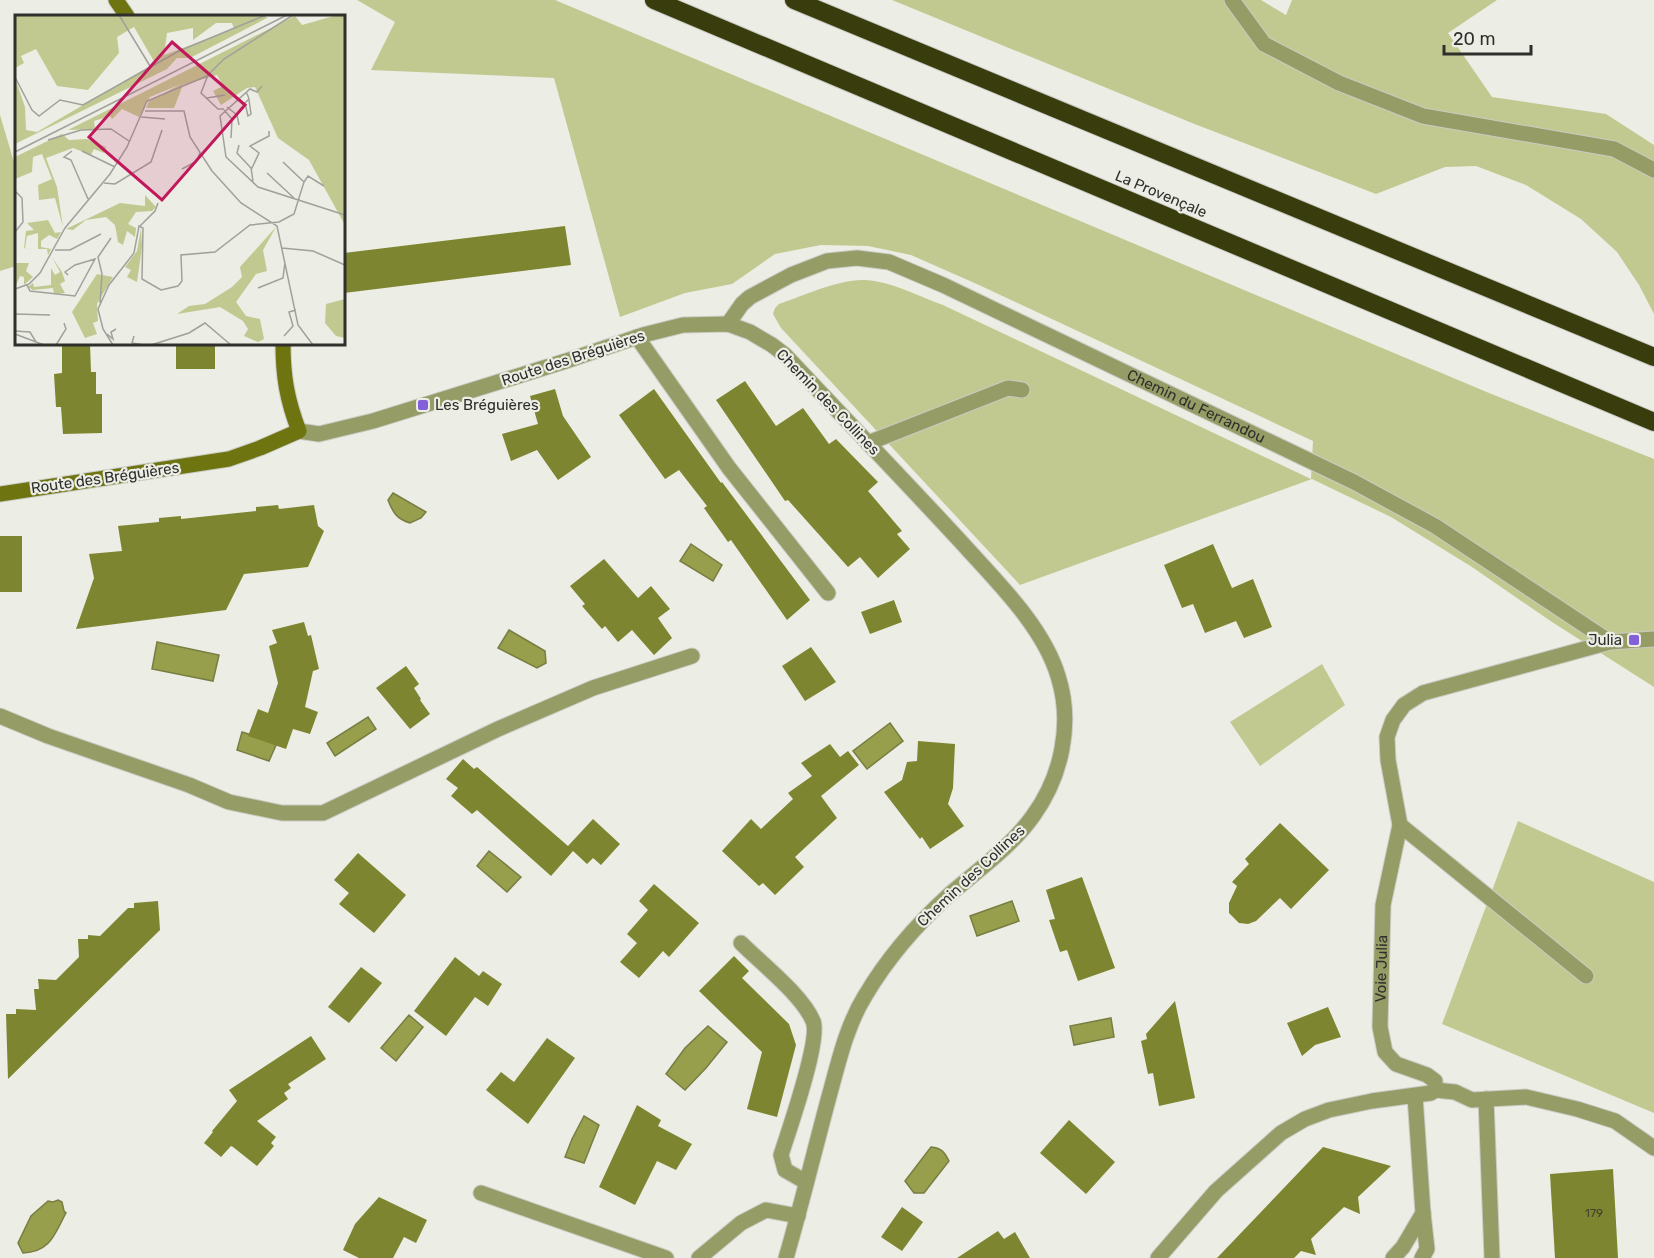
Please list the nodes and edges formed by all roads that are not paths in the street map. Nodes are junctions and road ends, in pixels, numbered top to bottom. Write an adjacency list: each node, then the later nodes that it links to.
1 (116, 0): 5 (street)
2 (654, 0): 12 (highway, La Provençale)
3 (794, 0): 10 (highway)
4 (1232, 0): 6 (street)
5 (126, 15)
6 (1654, 170)
7 (728, 324): 8 (street, Route des Bréguières); 14 (street, Chemin des Collines); 18 (street, Chemin du Ferrandou)
8 (637, 337): 13 (street, Route des Bréguières); 16 (street)
9 (283, 345): 13 (street)
10 (1654, 357)
11 (1022, 390): 14 (street)
12 (1654, 422)
13 (299, 431): 15 (street, Route des Bréguières)
14 (868, 443): 28 (street, Chemin des Collines)
15 (0, 494)
16 (828, 593)
17 (1654, 639): 18 (street)
18 (1610, 642): 21 (street, Voie Julia)
19 (692, 656): 20 (street)
20 (0, 716)
21 (1400, 825): 23 (street); 24 (street, Voie Julia)
22 (741, 943): 28 (street)
23 (1586, 976)
24 (1435, 1090): 25 (street); 26 (street)
25 (1415, 1095): 30 (street); 35 (street)
26 (1486, 1099): 27 (street); 38 (street)
27 (1654, 1148)
28 (806, 1182): 31 (street, Chemin des Collines)
29 (481, 1193): 32 (street)
30 (1423, 1213): 36 (street); 37 (street)
31 (798, 1216): 33 (street); 34 (street, Chemin des Collines)
32 (666, 1258)
33 (699, 1258)
34 (786, 1258)
35 (1158, 1258)
36 (1393, 1258)
37 (1422, 1258)
38 (1492, 1258)

